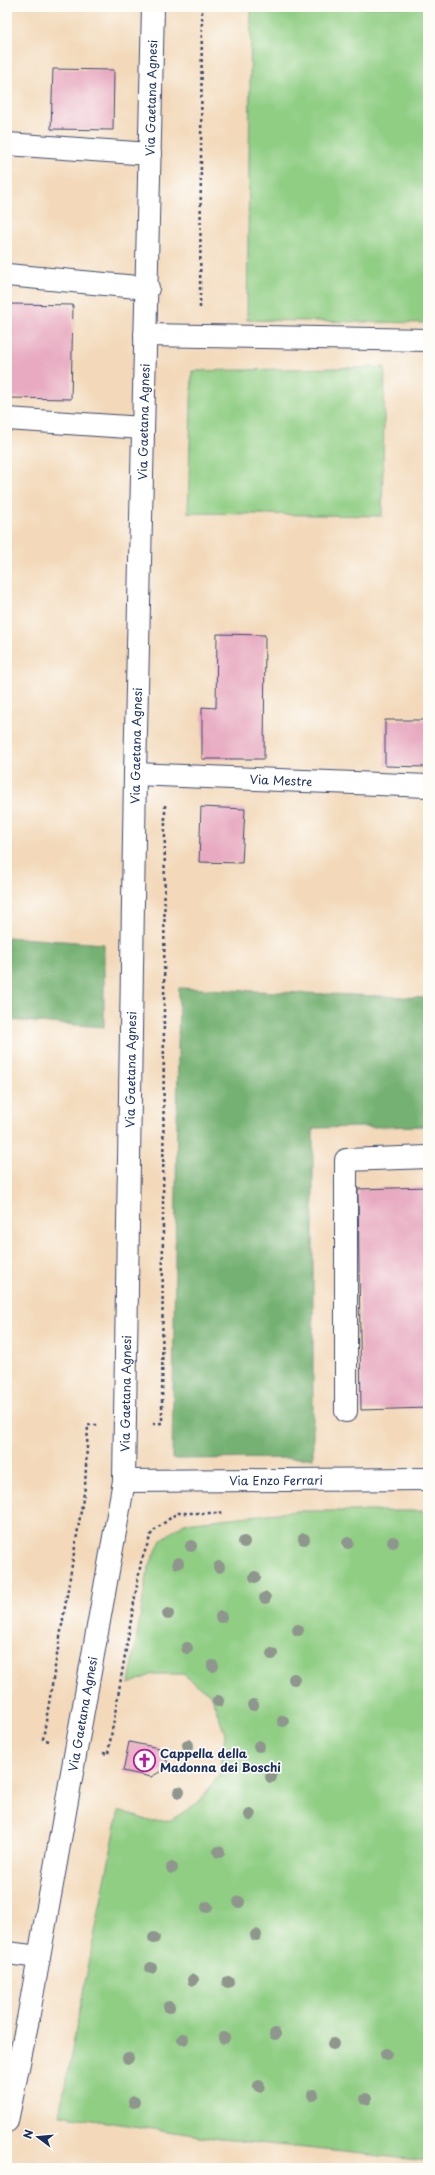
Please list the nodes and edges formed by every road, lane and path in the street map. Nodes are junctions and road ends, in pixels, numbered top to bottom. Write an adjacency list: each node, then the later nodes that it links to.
1 (154, 7): 3 (street, Via Gaetana Agnesi)
2 (7, 144): 3 (street)
3 (150, 154): 5 (street, Via Gaetana Agnesi)
4 (7, 275): 5 (street)
5 (148, 288): 6 (street, Via Gaetana Agnesi)
6 (145, 334): 7 (street); 9 (street, Via Gaetana Agnesi)
7 (428, 340)
8 (7, 419): 9 (street)
9 (144, 428): 10 (street, Via Gaetana Agnesi)
10 (134, 774): 11 (street, Via Mestre); 16 (street, Via Gaetana Agnesi)
11 (428, 786)
12 (428, 1157): 13 (street)
13 (346, 1411)
14 (428, 1479): 15 (street, Via Enzo Ferrari)
15 (222, 1480): 16 (street, Via Enzo Ferrari); 17 (path)
16 (124, 1481): 19 (street, Via Gaetana Agnesi)
17 (108, 1754)
18 (7, 1953): 19 (street)
19 (39, 1958): 20 (street, Via Gaetana Agnesi)
20 (7, 2121)

